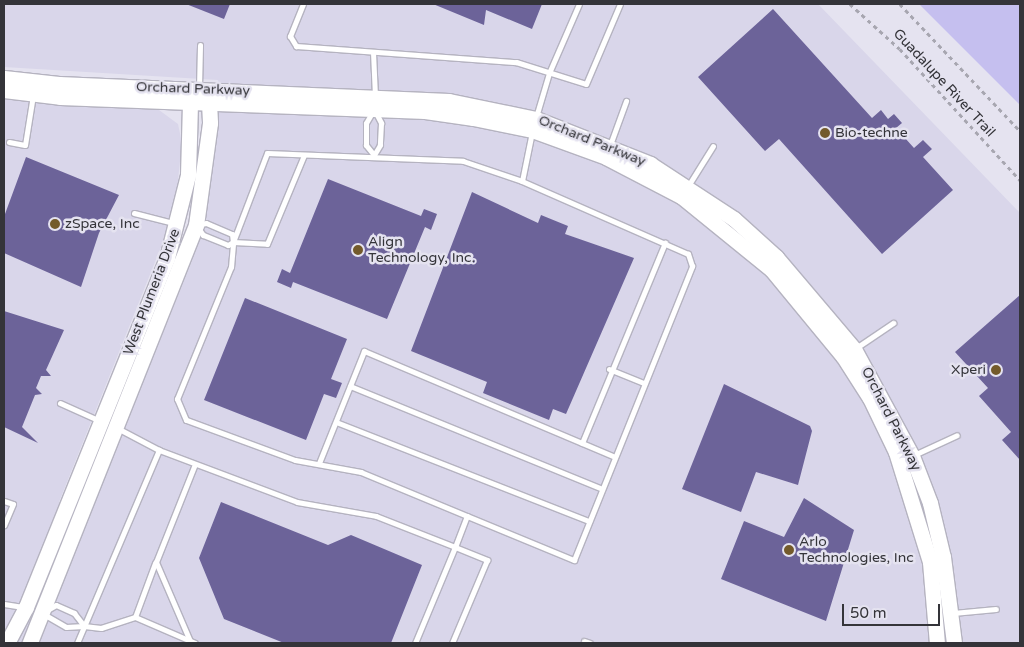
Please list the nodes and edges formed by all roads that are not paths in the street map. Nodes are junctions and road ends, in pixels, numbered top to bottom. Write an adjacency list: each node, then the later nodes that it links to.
1 (303, 4): 5 (lane)
2 (579, 4): 6 (lane)
3 (620, 4): 6 (lane)
4 (200, 45): 10 (lane)
5 (373, 52): 6 (lane); 12 (lane)
6 (549, 73): 14 (lane)
7 (4, 78): 8 (main road, Orchard Parkway)
8 (34, 88): 9 (main road, Orchard Parkway); 10 (main road, Orchard Parkway); 15 (lane)
9 (4, 90)
10 (194, 96): 12 (main road, Orchard Parkway); 13 (main road); 23 (main road, West Plumeria Drive)
11 (626, 101): 16 (lane)
12 (375, 102): 13 (main road, Orchard Parkway); 14 (main road, Orchard Parkway); 19 (lane); 19 (lane)
13 (209, 103): 24 (main road, West Plumeria Drive)
14 (534, 124): 16 (main road, Orchard Parkway); 20 (lane); 21 (main road, Orchard Parkway)
15 (9, 142)
16 (610, 146): 21 (main road, Orchard Parkway)
17 (713, 146): 21 (lane)
18 (304, 155): 19 (lane); 25 (lane); 25 (lane)
19 (374, 155): 20 (lane)
20 (522, 181): 26 (lane)
21 (684, 192): 28 (main road, Orchard Parkway)
22 (134, 213): 23 (lane)
23 (179, 224): 24 (main road); 33 (main road, West Plumeria Drive)
24 (196, 225): 25 (lane); 25 (lane); 35 (main road, West Plumeria Drive)
25 (233, 242): 42 (lane)
26 (665, 243): 29 (lane); 30 (lane)
27 (893, 323): 28 (lane)
28 (849, 353): 39 (main road, Orchard Parkway); 40 (main road, Orchard Parkway)
29 (609, 369): 30 (lane); 37 (lane)
30 (644, 383): 41 (lane)
31 (350, 386): 34 (lane); 37 (lane); 44 (lane)
32 (60, 403): 33 (lane)
33 (101, 421): 35 (main road); 52 (main road, West Plumeria Drive)
34 (336, 422): 42 (lane); 47 (lane)
35 (119, 429): 38 (lane); 54 (main road, West Plumeria Drive)
36 (957, 436): 40 (lane)
37 (582, 443): 41 (lane)
38 (159, 450): 43 (lane); 58 (lane)
39 (896, 452): 40 (main road); 56 (main road, Orchard Parkway)
40 (912, 456): 55 (main road, Orchard Parkway)
41 (615, 457): 44 (lane)
42 (319, 463): 46 (lane)
43 (195, 464): 49 (lane); 50 (lane)
44 (602, 489): 47 (lane)
45 (4, 501): 48 (lane)
46 (467, 516): 47 (lane); 49 (lane)
47 (589, 521)
48 (4, 526)
49 (455, 547): 64 (lane); 65 (lane)
50 (156, 562): 57 (lane); 60 (lane)
51 (4, 604): 52 (lane)
52 (26, 607): 54 (main road); 61 (main road, West Plumeria Drive)
53 (996, 609): 55 (lane)
54 (42, 613): 58 (lane); 58 (lane); 62 (main road, West Plumeria Drive)
55 (952, 613): 56 (main road); 68 (main road, Orchard Parkway)
56 (936, 616): 67 (main road, Orchard Parkway)
57 (135, 617): 58 (lane); 60 (lane)
58 (84, 626): 63 (lane)
59 (584, 641): 66 (lane)
60 (192, 642)
61 (7, 643)
62 (30, 643)
63 (77, 643)
64 (415, 643)
65 (452, 643)
66 (590, 643)
67 (937, 643)
68 (954, 643)

